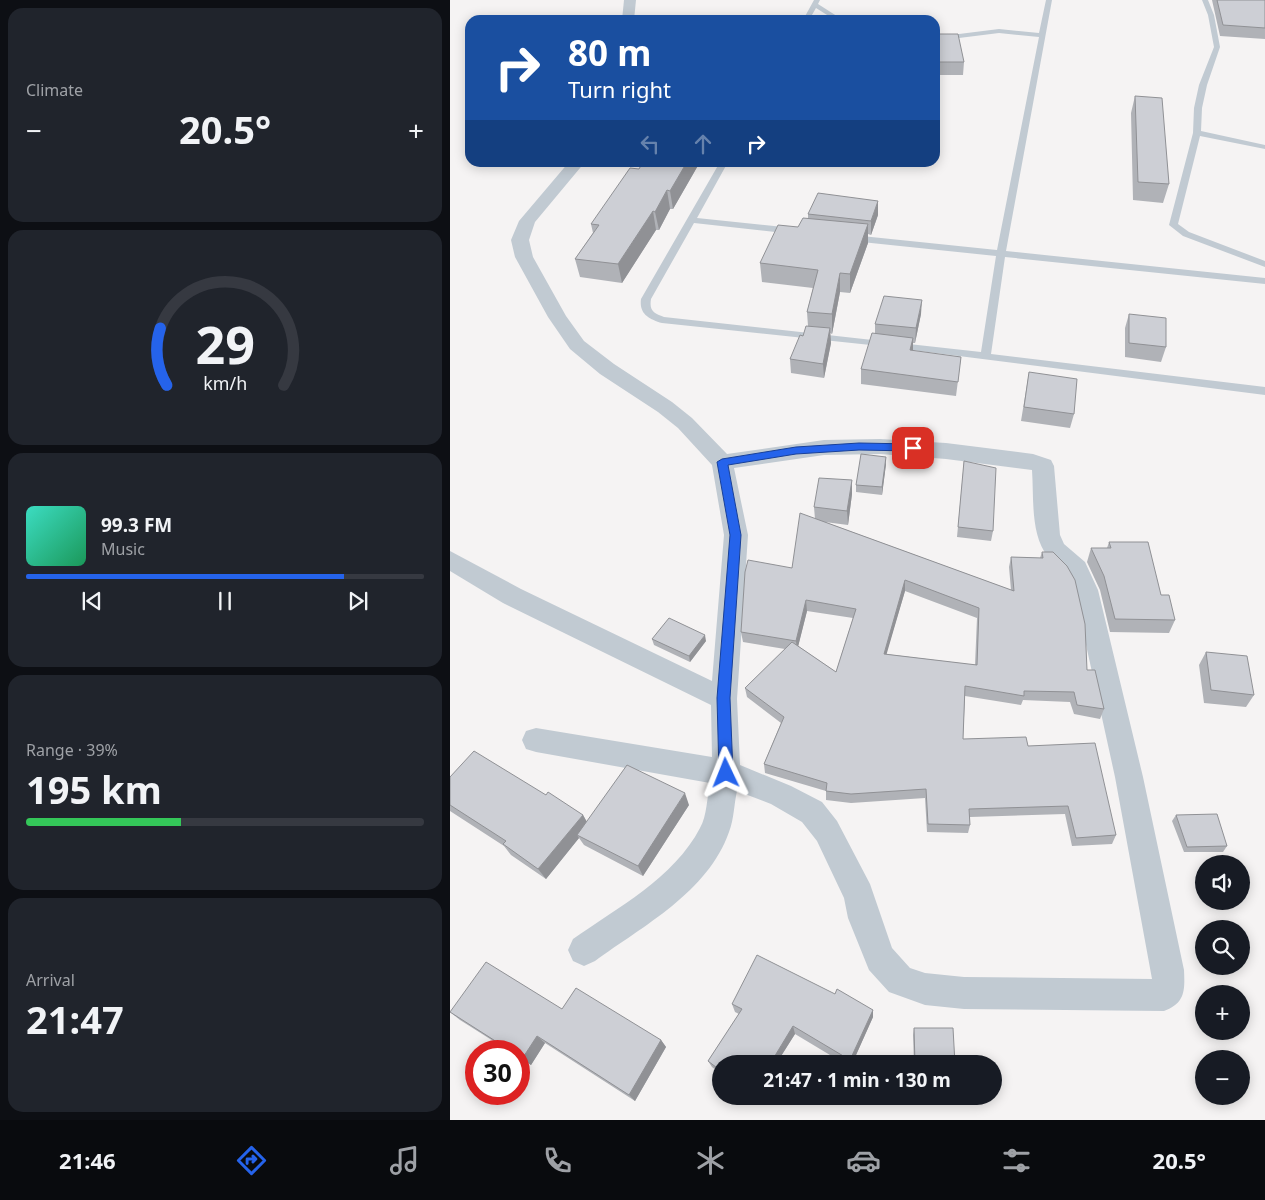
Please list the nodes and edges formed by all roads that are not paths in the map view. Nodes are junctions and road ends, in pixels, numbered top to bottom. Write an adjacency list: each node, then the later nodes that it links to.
1 (630, 0): 5 (street)
2 (1049, 0): 8 (lane)
3 (1205, 0): 10 (lane)
4 (816, 2): 6 (lane); 7 (lane)
5 (628, 15)
6 (809, 15)
7 (833, 15)
8 (1041, 35): 9 (lane); 17 (lane)
9 (940, 38)
10 (1197, 133): 11 (lane); 18 (lane)
11 (1265, 147)
12 (574, 167): 22 (street)
13 (721, 167): 14 (lane)
14 (694, 220): 15 (lane); 20 (lane)
15 (806, 232)
16 (845, 237): 17 (lane)
17 (1000, 252): 19 (lane); 20 (lane)
18 (1265, 264)
19 (1265, 280)
20 (986, 356): 21 (lane)
21 (1265, 391)
22 (722, 462): 24 (street); 26 (street)
23 (450, 560): 24 (street)
24 (724, 698): 26 (street)
25 (536, 740): 26 (street)
26 (726, 773): 27 (street)
27 (584, 950)

